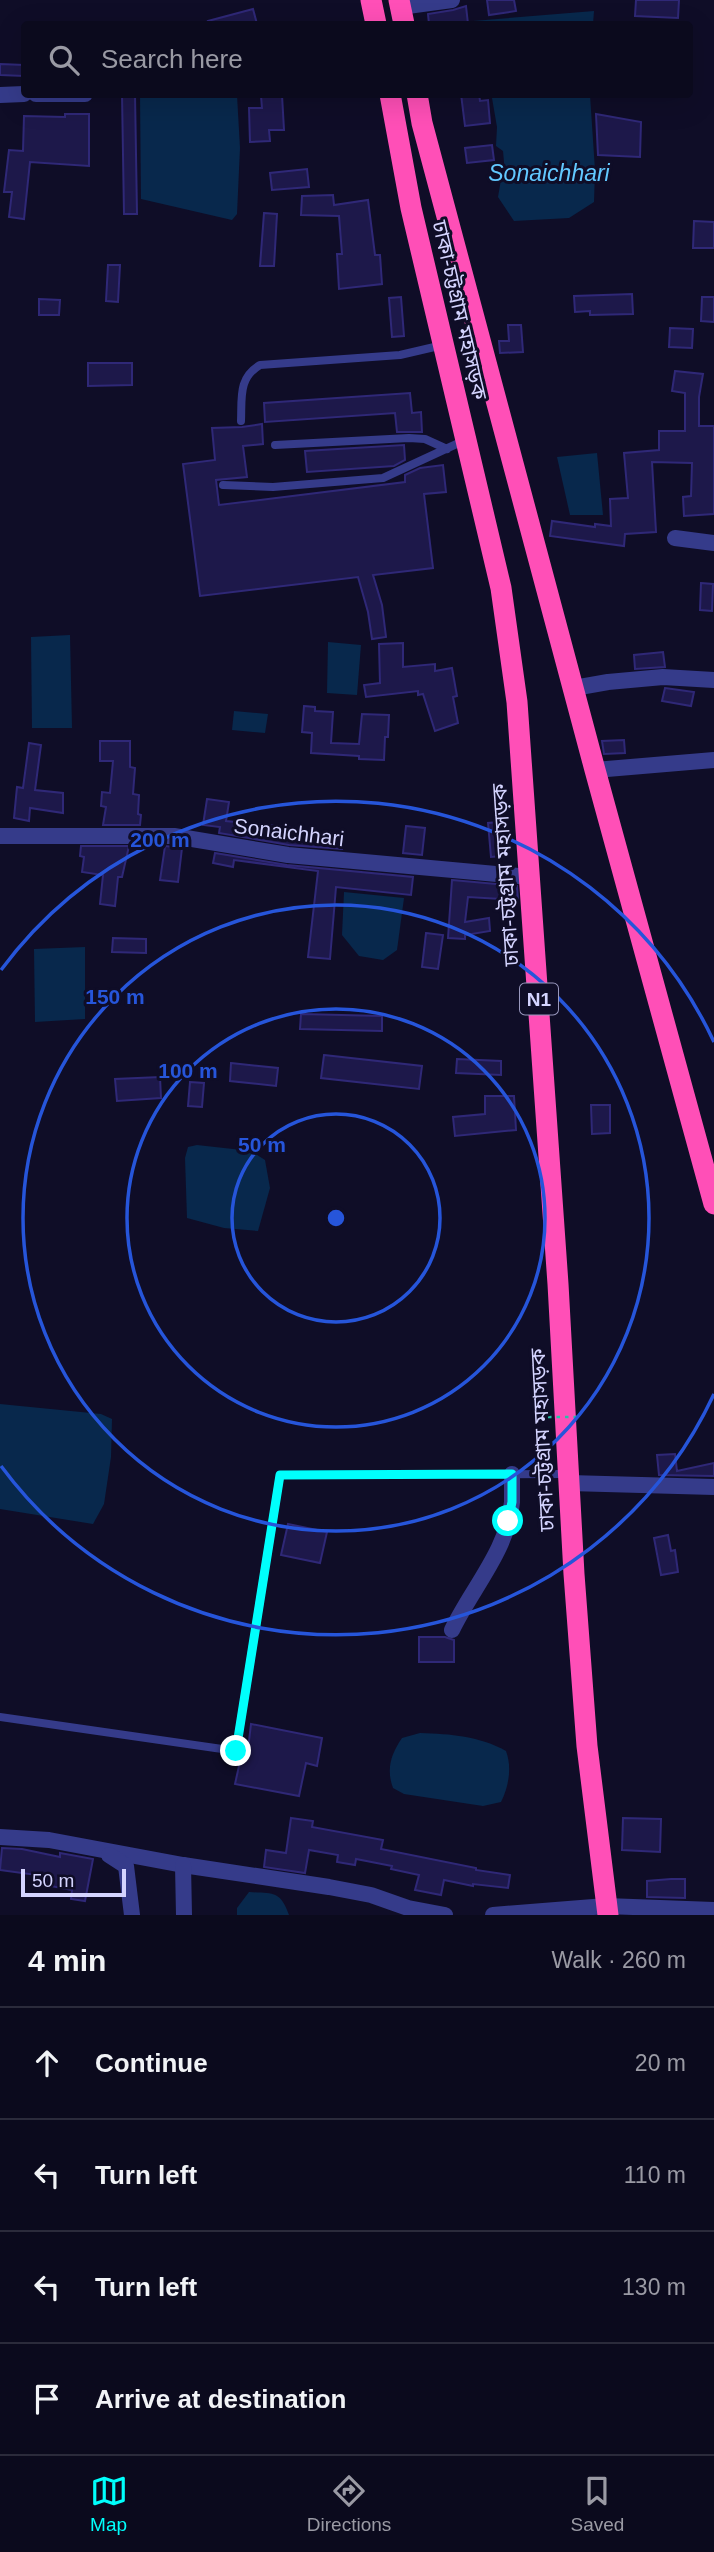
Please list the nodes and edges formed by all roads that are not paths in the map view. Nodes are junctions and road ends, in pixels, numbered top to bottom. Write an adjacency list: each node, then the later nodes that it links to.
1 (371, 0): 4 (highway)
2 (452, 0): 3 (street)
3 (401, 11)
4 (375, 21)
5 (21, 94): 6 (street)
6 (0, 95)
7 (391, 98): 10 (highway, ঢাকা-চট্টগ্রাম মহাসড়ক / N1)
8 (418, 98): 9 (highway, ঢাকা-চট্টগ্রাম মহাসড়ক)
9 (451, 228): 10 (highway); 19 (highway, ঢাকা-চট্টগ্রাম মহাসড়ক)
10 (418, 238): 11 (highway, ঢাকা-চট্টগ্রাম মহাসড়ক / N1)
11 (443, 345): 12 (lane); 13 (highway, ঢাকা-চট্টগ্রাম মহাসড়ক / N1)
12 (241, 421)
13 (456, 444): 14 (lane); 15 (lane); 23 (highway, ঢাকা-চট্টগ্রাম মহাসড়ক / N1)
14 (275, 445)
15 (223, 485)
16 (674, 538): 17 (street)
17 (714, 543)
18 (714, 680): 19 (street)
19 (574, 688): 21 (highway, ঢাকা-চট্টগ্রাম মহাসড়ক)
20 (714, 760): 21 (street)
21 (595, 770): 24 (highway, ঢাকা-চট্টগ্রাম মহাসড়ক)
22 (0, 836): 23 (street, Sonaichhari)
23 (530, 877): 26 (highway, ঢাকা-চট্টগ্রাম মহাসড়ক / N1)
24 (714, 1204)
25 (512, 1474): 26 (lane); 28 (street); 29 (lane)
26 (569, 1478): 27 (street); 33 (highway, ঢাকা-চট্টগ্রাম মহাসড়ক / N1)
27 (714, 1487)
28 (452, 1630)
29 (0, 1717)
30 (0, 1837): 31 (street)
31 (101, 1850): 32 (street); 35 (street)
32 (183, 1865): 36 (street); 37 (street)
33 (607, 1910): 34 (street); 38 (street)
34 (714, 1910)
35 (132, 1915)
36 (184, 1915)
37 (445, 1915)
38 (493, 1915)

